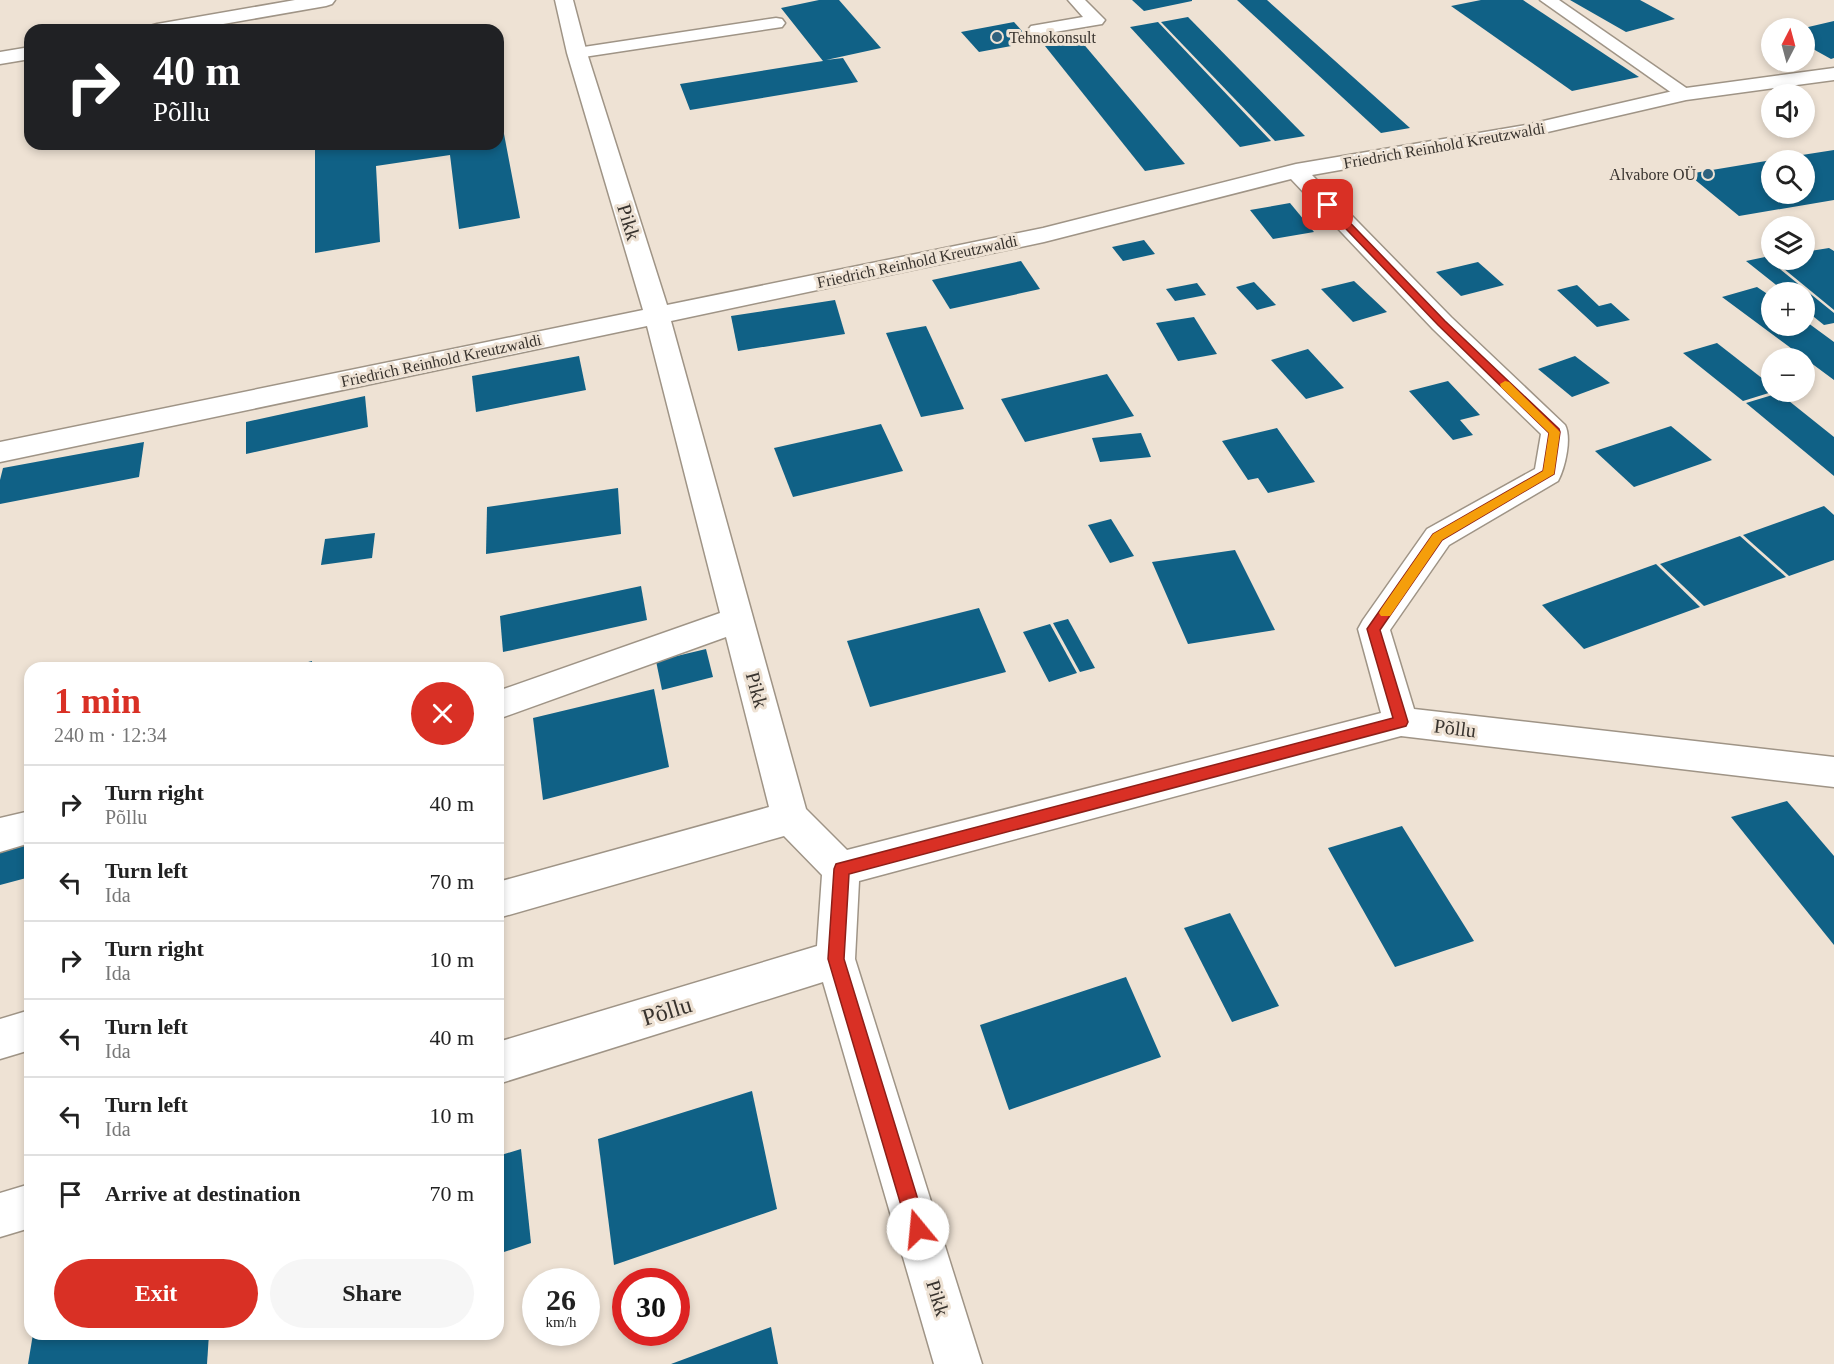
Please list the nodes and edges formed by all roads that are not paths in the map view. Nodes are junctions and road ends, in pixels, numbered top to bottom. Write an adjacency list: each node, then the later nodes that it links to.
1 (326, 0): 6 (street)
2 (564, 0): 8 (street, Pikk)
3 (1076, 0): 7 (lane)
4 (1548, 0): 12 (lane)
5 (776, 22): 8 (lane)
6 (191, 24)
7 (1037, 30)
8 (577, 53): 14 (street, Pikk)
9 (24, 54): 10 (street)
10 (0, 58)
11 (1834, 74): 12 (street, Friedrich Reinhold Kreutzwaldi)
12 (1686, 94): 13 (street, Friedrich Reinhold Kreutzwaldi)
13 (1296, 171): 14 (street, Friedrich Reinhold Kreutzwaldi); 18 (street)
14 (657, 315): 15 (street, Friedrich Reinhold Kreutzwaldi); 16 (street, Pikk)
15 (0, 452)
16 (739, 619): 17 (street); 20 (street, Pikk)
17 (504, 703)
18 (1401, 722): 19 (street, Põllu); 23 (street, Põllu)
19 (1834, 772)
20 (790, 818): 23 (street); 24 (street)
21 (24, 829): 22 (street)
22 (0, 835)
23 (841, 869): 25 (street, Pikk)
24 (504, 898)
25 (836, 959): 28 (street, Põllu); 31 (street, Pikk)
26 (24, 1032): 27 (street)
27 (0, 1039)
28 (504, 1061)
29 (24, 1208): 30 (street)
30 (0, 1215)
31 (958, 1364)

